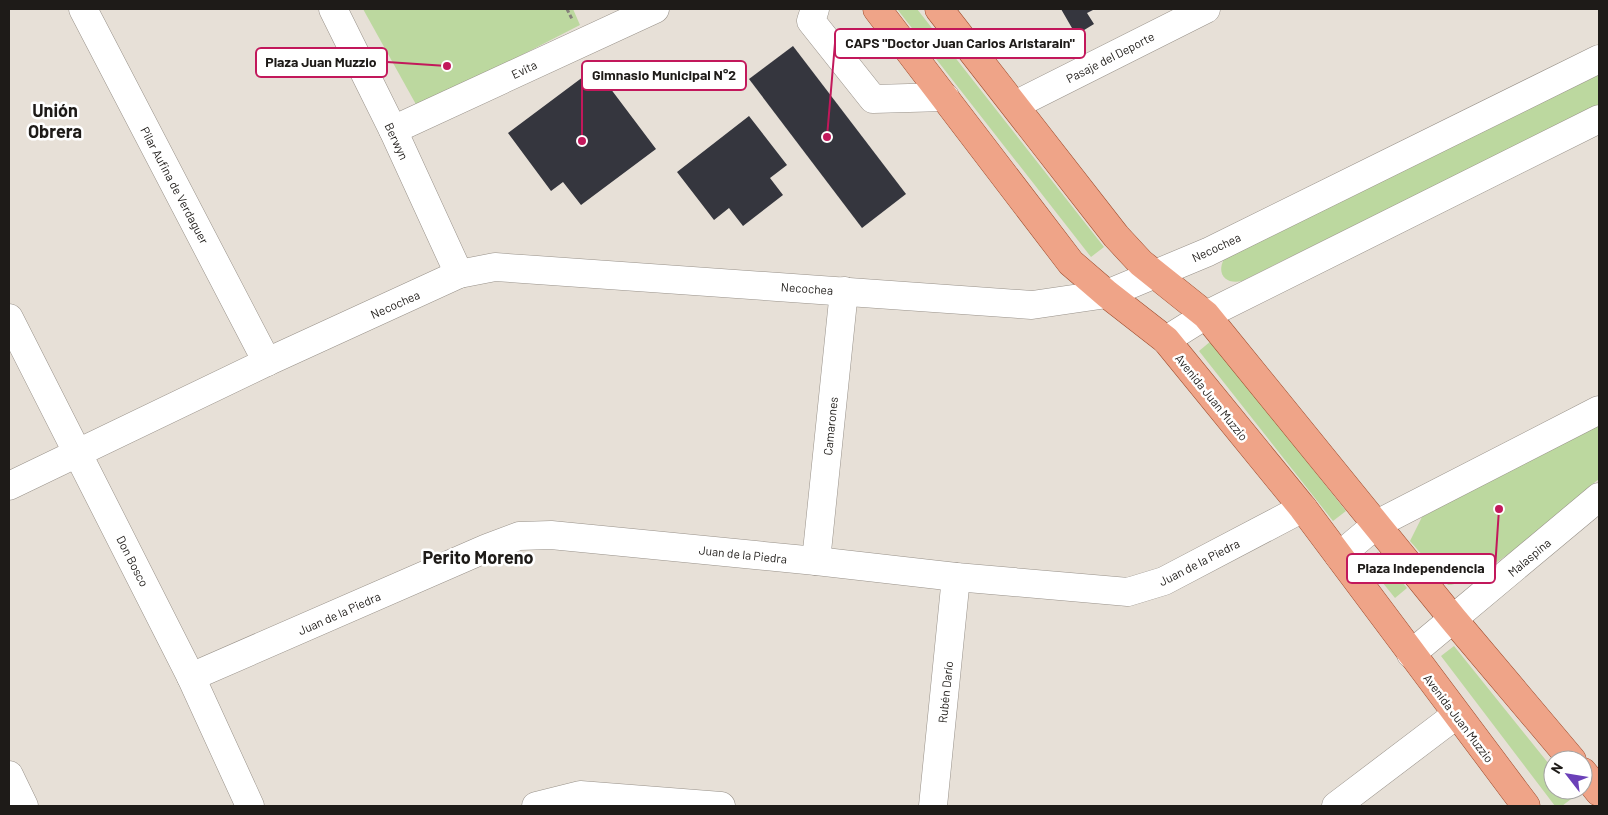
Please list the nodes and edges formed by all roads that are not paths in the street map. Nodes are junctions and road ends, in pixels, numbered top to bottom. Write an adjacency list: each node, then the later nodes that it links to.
1 (83, 9): 20 (street, Pilar Aufina de Verdaguer)
2 (333, 9): 12 (street, Berwyn)
3 (655, 9): 12 (street, Evita)
4 (815, 9): 9 (street)
5 (877, 9): 9 (main road, Avenida Juan Muzzio)
6 (939, 9): 10 (main road)
7 (1206, 9): 10 (street, Pasaje del Deporte)
8 (1599, 59): 14 (street, Necochea)
9 (945, 97): 16 (main road, Avenida Juan Muzzio)
10 (1015, 105): 14 (main road)
11 (1599, 119): 17 (street)
12 (393, 130): 13 (street, Berwyn)
13 (459, 274): 15 (street, Necochea); 20 (street, Necochea)
14 (1155, 274): 16 (street, Necochea); 17 (main road)
15 (844, 291): 16 (street, Necochea); 28 (street, Camarones)
16 (1107, 294): 19 (main road, Avenida Juan Muzzio)
17 (1206, 315): 19 (street); 26 (main road)
18 (9, 318): 22 (street, Don Bosco)
19 (1166, 340): 25 (main road, Avenida Juan Muzzio)
20 (267, 362): 22 (street, Necochea)
21 (1599, 410): 26 (street)
22 (78, 452): 23 (street, Necochea); 32 (street, Don Bosco)
23 (9, 486)
24 (1599, 497): 30 (street, Malaspina)
25 (1303, 508): 27 (main road, Avenida Juan Muzzio); 29 (street, Juan de la Piedra)
26 (1377, 524): 27 (street); 30 (main road)
27 (1339, 556): 31 (main road, Avenida Juan Muzzio)
28 (816, 561): 29 (street, Juan de la Piedra); 32 (street, Juan de la Piedra)
29 (956, 577): 40 (street, Rubén Darío)
30 (1454, 619): 31 (street, Malaspina); 34 (main road)
31 (1411, 654): 33 (main road, Avenida Juan Muzzio)
32 (191, 677): 37 (street, Don Bosco)
33 (1456, 715): 41 (street); 42 (main road, Avenida Juan Muzzio)
34 (1564, 750)
35 (9, 775): 36 (street)
36 (24, 806)
37 (250, 806)
38 (536, 806): 39 (street)
39 (721, 806)
40 (933, 806)
41 (1336, 806)
42 (1526, 806)

